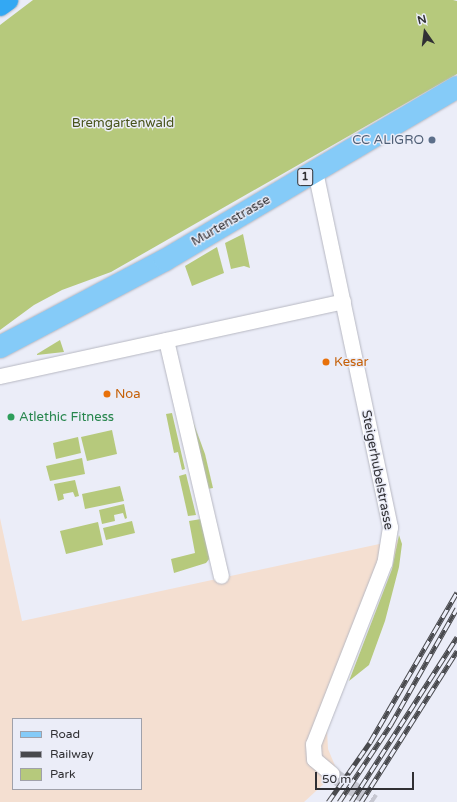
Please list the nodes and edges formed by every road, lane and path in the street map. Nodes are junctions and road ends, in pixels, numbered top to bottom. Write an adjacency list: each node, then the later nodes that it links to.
1 (7, 0): 2 (highway)
2 (0, 5)
3 (457, 87): 4 (main road, Murtenstrasse / 1)
4 (315, 171): 5 (street, Steigerhubelstrasse); 7 (main road, Murtenstrasse / 1)
5 (343, 301): 6 (street); 10 (street, Steigerhubelstrasse)
6 (166, 340): 8 (street); 9 (street)
7 (0, 347)
8 (0, 376)
9 (221, 576)
10 (332, 774)

